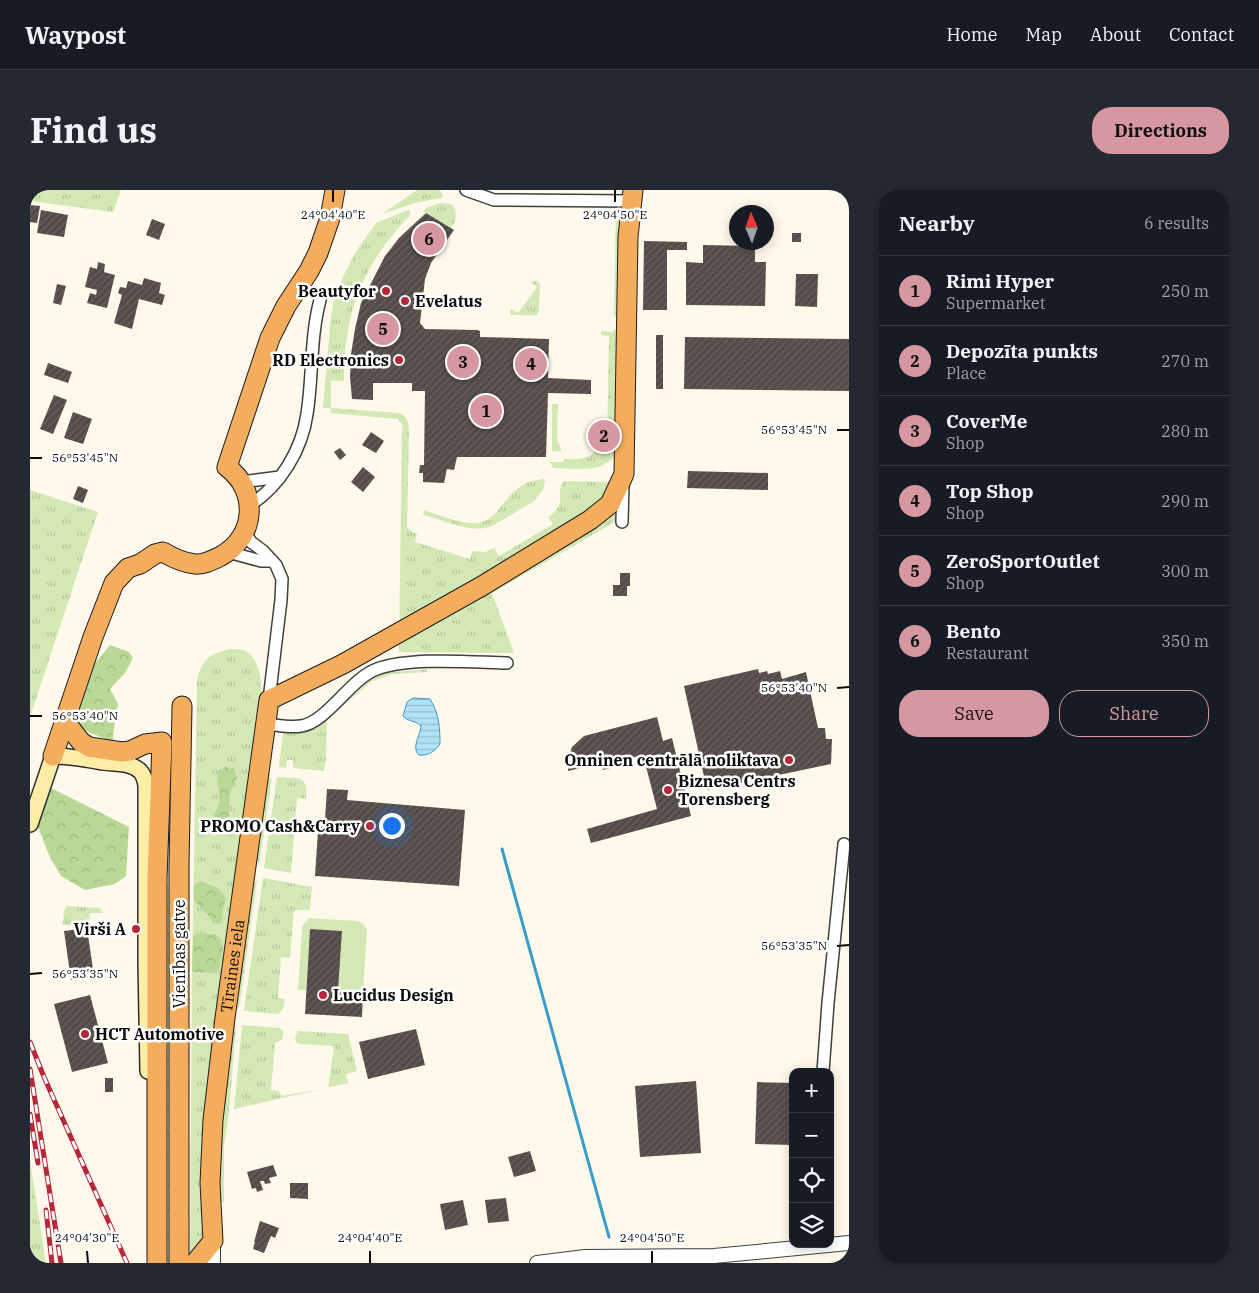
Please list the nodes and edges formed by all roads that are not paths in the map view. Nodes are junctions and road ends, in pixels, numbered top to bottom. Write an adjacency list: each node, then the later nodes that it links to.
1 (336, 190): 7 (highway)
2 (466, 190): 3 (street)
3 (632, 195): 5 (highway)
4 (320, 300): 6 (street)
5 (624, 474): 9 (street); 14 (highway)
6 (280, 477): 7 (street); 8 (street)
7 (241, 482): 8 (highway)
8 (250, 505): 10 (highway)
9 (622, 522)
10 (244, 532): 11 (highway); 12 (street)
11 (228, 552): 12 (street); 16 (highway)
12 (272, 561): 14 (street)
13 (507, 663): 17 (street)
14 (269, 700): 17 (highway, Tīraines iela)
15 (182, 706): 27 (highway, Vienības gatve)
16 (64, 720): 18 (highway); 22 (highway, Vienības gatve)
17 (266, 724): 23 (highway, Tīraines iela)
18 (53, 756): 19 (main road); 22 (main road, Vienības gatve)
19 (30, 824)
20 (844, 844): 21 (street)
21 (824, 1068)
22 (158, 1186): 28 (highway, Vienības gatve)
23 (213, 1241): 27 (highway); 29 (street, Tīraines iela)
24 (849, 1244): 25 (street)
25 (834, 1245)
26 (789, 1247): 30 (street)
27 (184, 1260)
28 (157, 1263)
29 (212, 1263)
30 (537, 1263)

